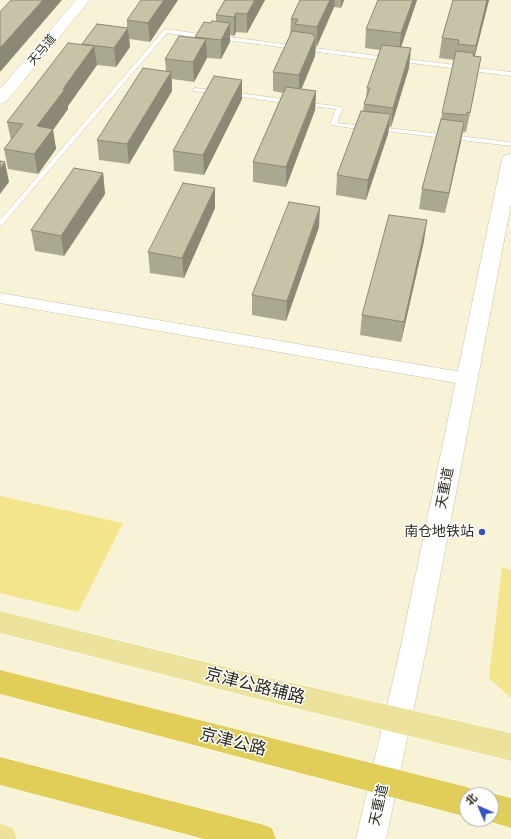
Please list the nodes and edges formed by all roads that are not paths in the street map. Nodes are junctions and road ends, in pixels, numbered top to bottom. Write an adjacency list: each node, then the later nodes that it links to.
1 (84, 0): 4 (street, 天马道)
2 (511, 74): 9 (lane)
3 (195, 90): 5 (lane)
4 (0, 99)
5 (294, 102)
6 (302, 103): 7 (lane)
7 (511, 144)
8 (511, 159): 11 (street, 天重道)
9 (0, 224)
10 (0, 298): 11 (street)
11 (467, 379): 14 (street, 天重道)
12 (0, 622): 14 (main road, 京津公路辅路)
13 (0, 682): 17 (highway, 京津公路)
14 (396, 720): 15 (main road, 京津公路辅路); 17 (street, 天重道)
15 (511, 747)
16 (0, 771): 21 (highway)
17 (385, 781): 18 (highway, 京津公路); 22 (street, 天重道)
18 (459, 800)
19 (499, 810): 20 (highway)
20 (511, 813)
21 (261, 839)
22 (371, 839)

